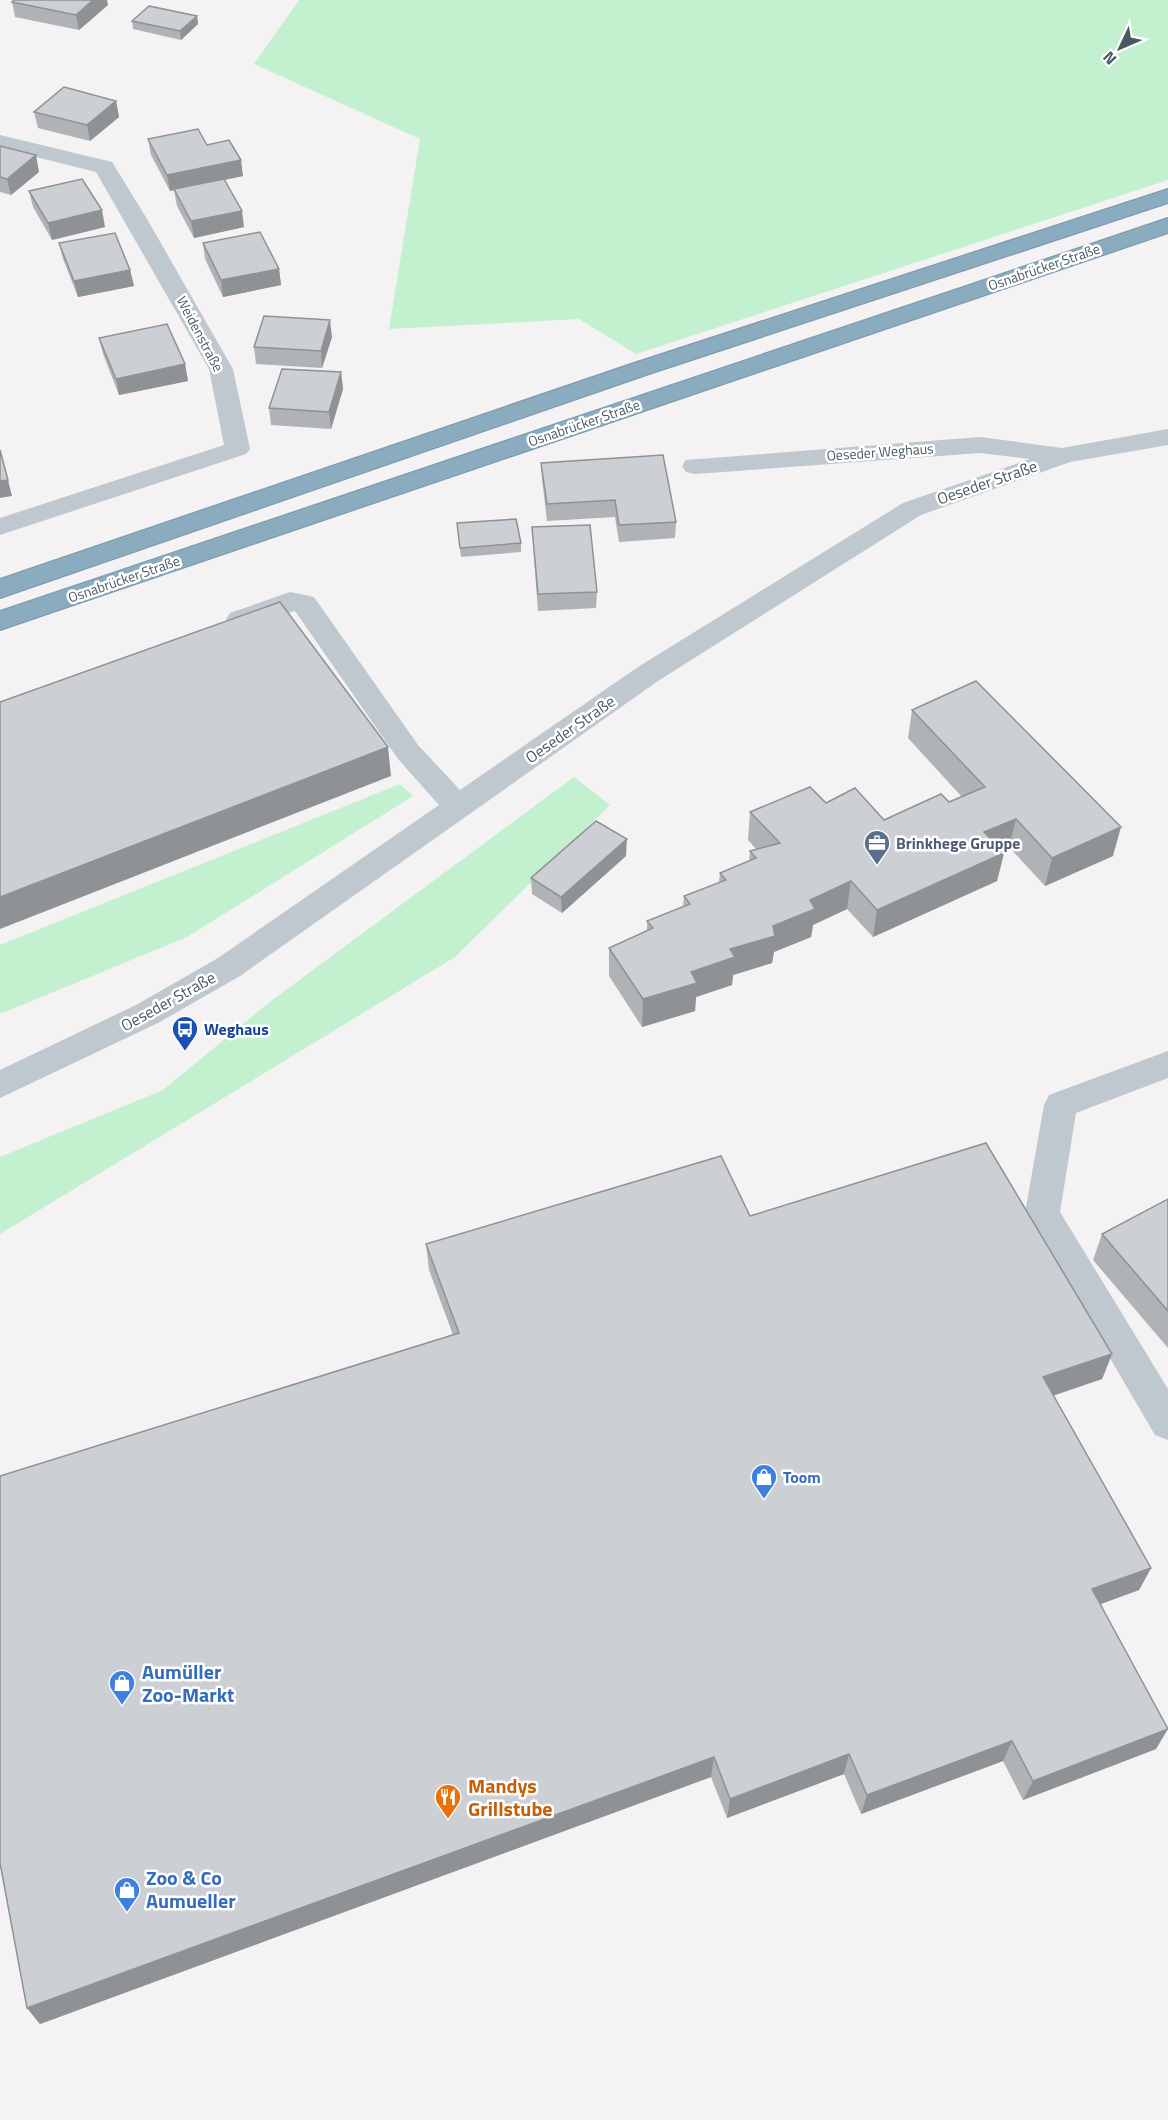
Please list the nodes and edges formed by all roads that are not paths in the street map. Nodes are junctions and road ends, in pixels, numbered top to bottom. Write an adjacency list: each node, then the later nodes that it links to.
1 (0, 141): 7 (street, Weidenstraße)
2 (1168, 195): 8 (highway, Osnabrücker Straße)
3 (1168, 225): 9 (highway, Osnabrücker Straße)
4 (1168, 436): 5 (street, Oeseder Straße)
5 (1065, 455): 6 (street, Oeseder Weghaus); 11 (street, Oeseder Straße)
6 (695, 466)
7 (0, 527)
8 (0, 589)
9 (0, 621)
10 (212, 629): 11 (street)
11 (459, 808): 13 (street, Oeseder Straße)
12 (1168, 1064): 14 (street)
13 (0, 1085)
14 (1168, 1424)

